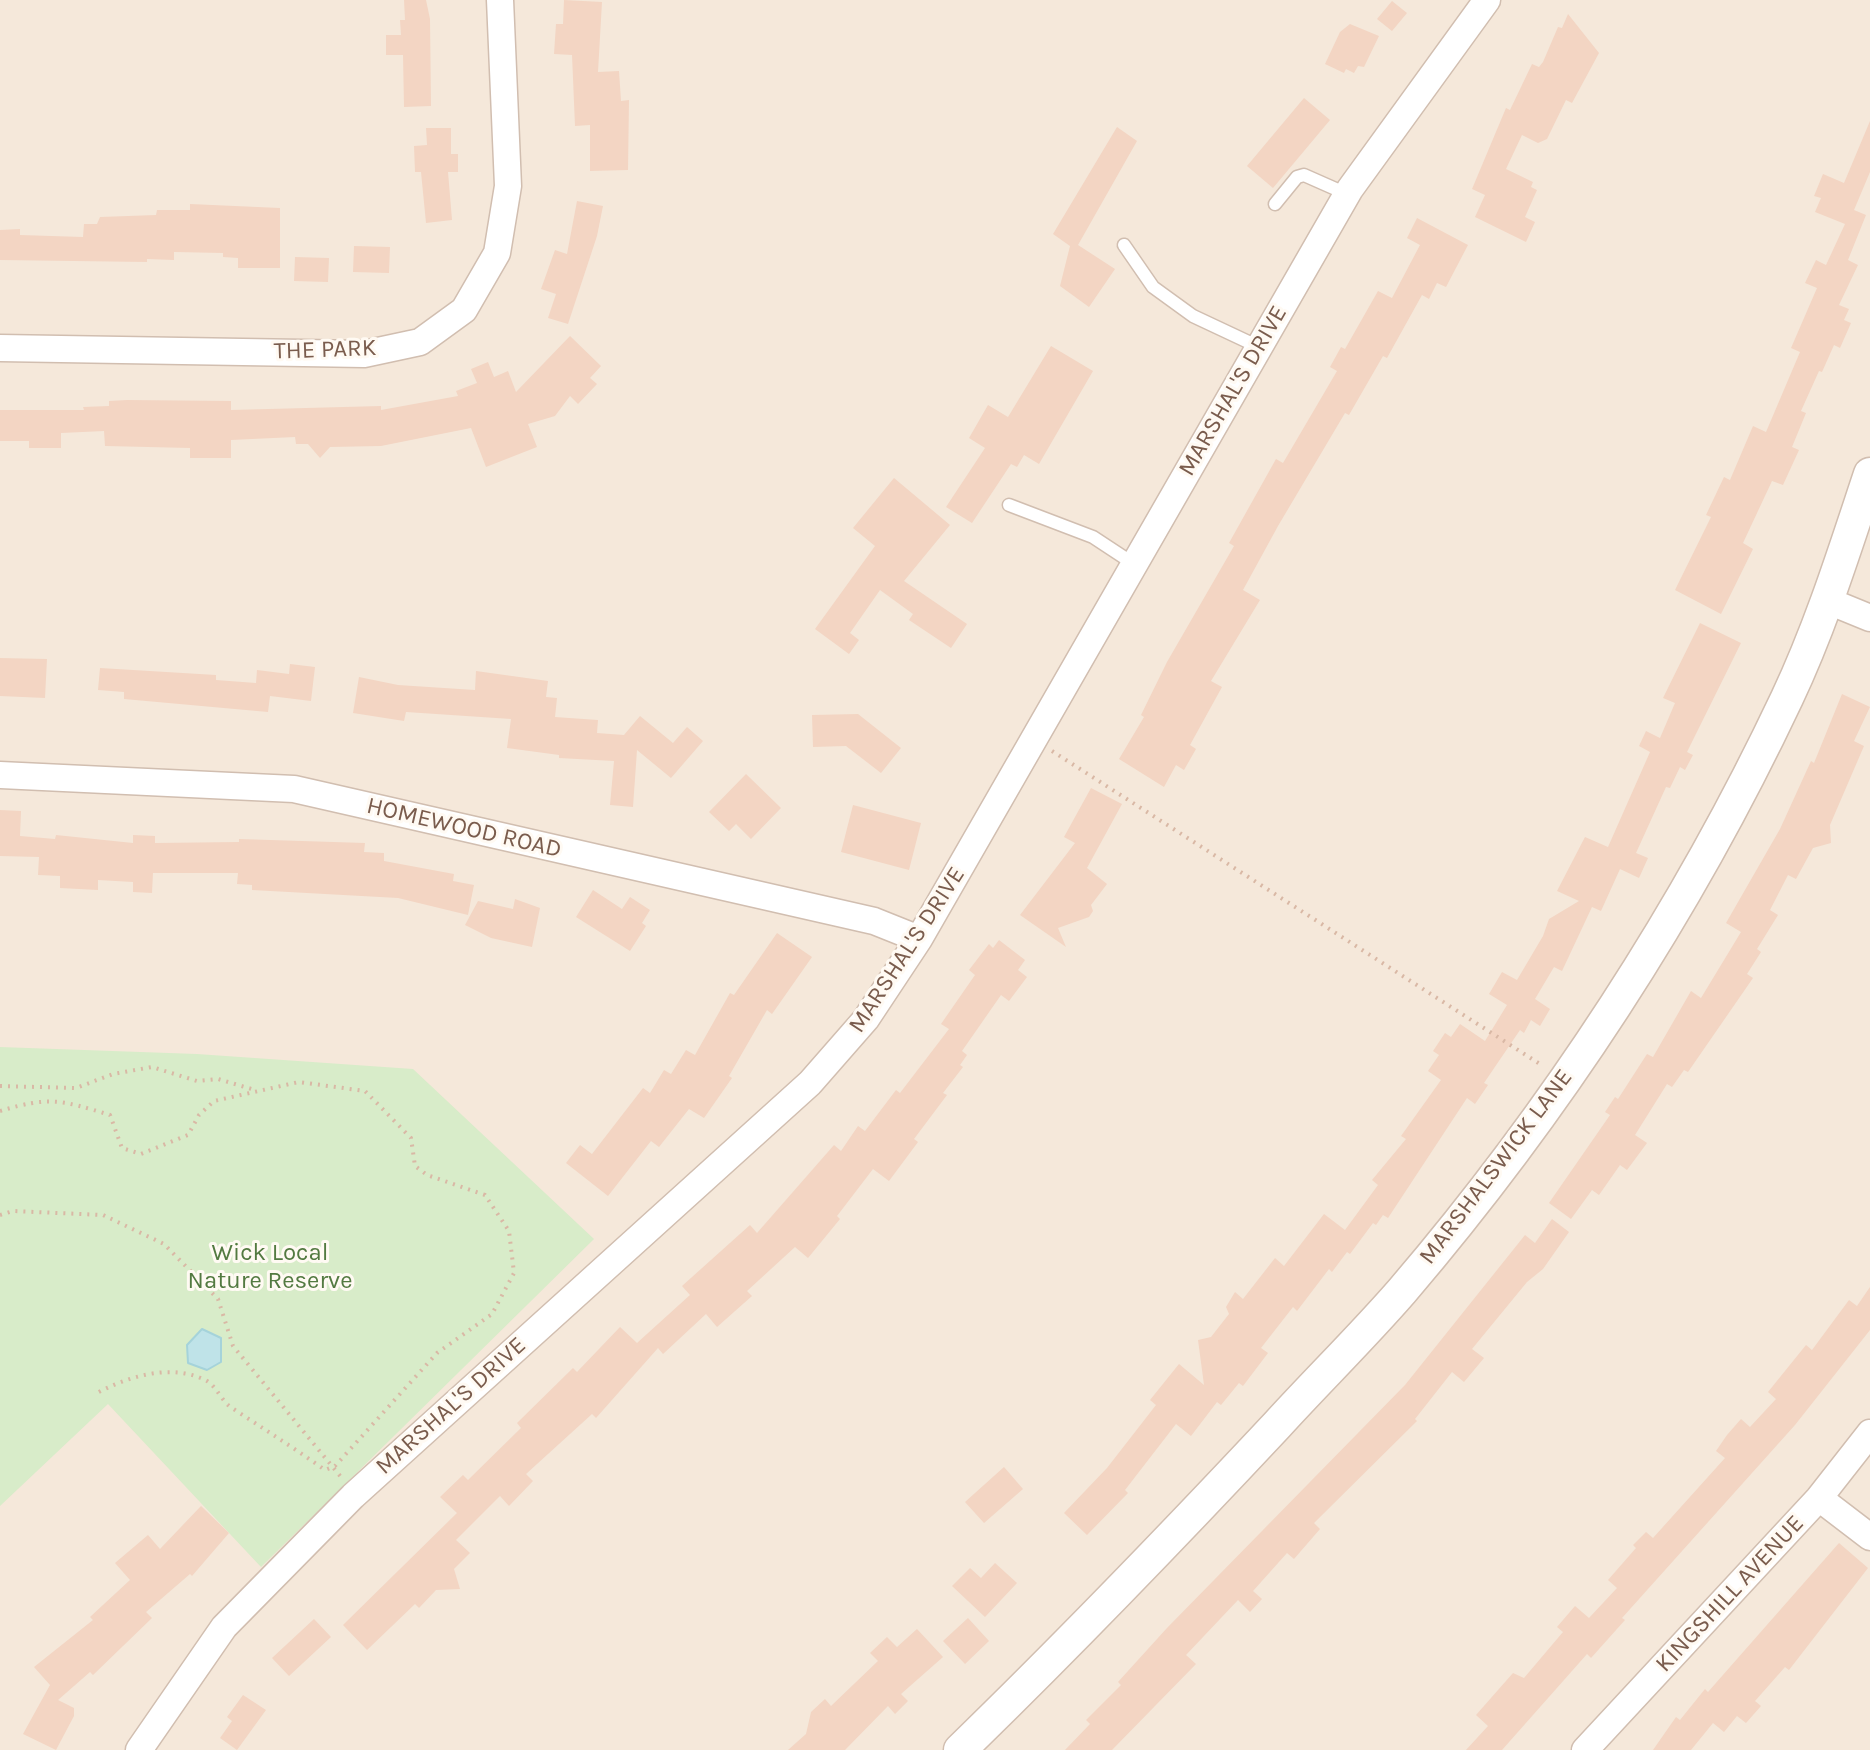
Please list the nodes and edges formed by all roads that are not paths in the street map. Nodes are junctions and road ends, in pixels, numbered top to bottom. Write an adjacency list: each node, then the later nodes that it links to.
1 (500, 0): 7 (street, THE PARK)
2 (1487, 0): 3 (street, MARSHAL'S DRIVE)
3 (1347, 194): 4 (lane); 6 (street, MARSHAL'S DRIVE)
4 (1275, 204)
5 (1124, 245): 6 (lane)
6 (1259, 347): 10 (street, MARSHAL'S DRIVE)
7 (0, 348)
8 (1870, 474): 11 (street, MARSHALSWICK LANE)
9 (1009, 505): 10 (lane)
10 (1134, 564): 14 (street, MARSHAL'S DRIVE)
11 (1826, 600): 12 (street); 19 (street, MARSHALSWICK LANE)
12 (1870, 618)
13 (0, 775): 14 (street, HOMEWOOD ROAD)
14 (919, 939): 18 (street, MARSHAL'S DRIVE)
15 (1870, 1433): 16 (street, KINGSHILL AVENUE)
16 (1819, 1498): 17 (street); 20 (street, KINGSHILL AVENUE)
17 (1870, 1537)
18 (139, 1750)
19 (960, 1750)
20 (1585, 1750)

